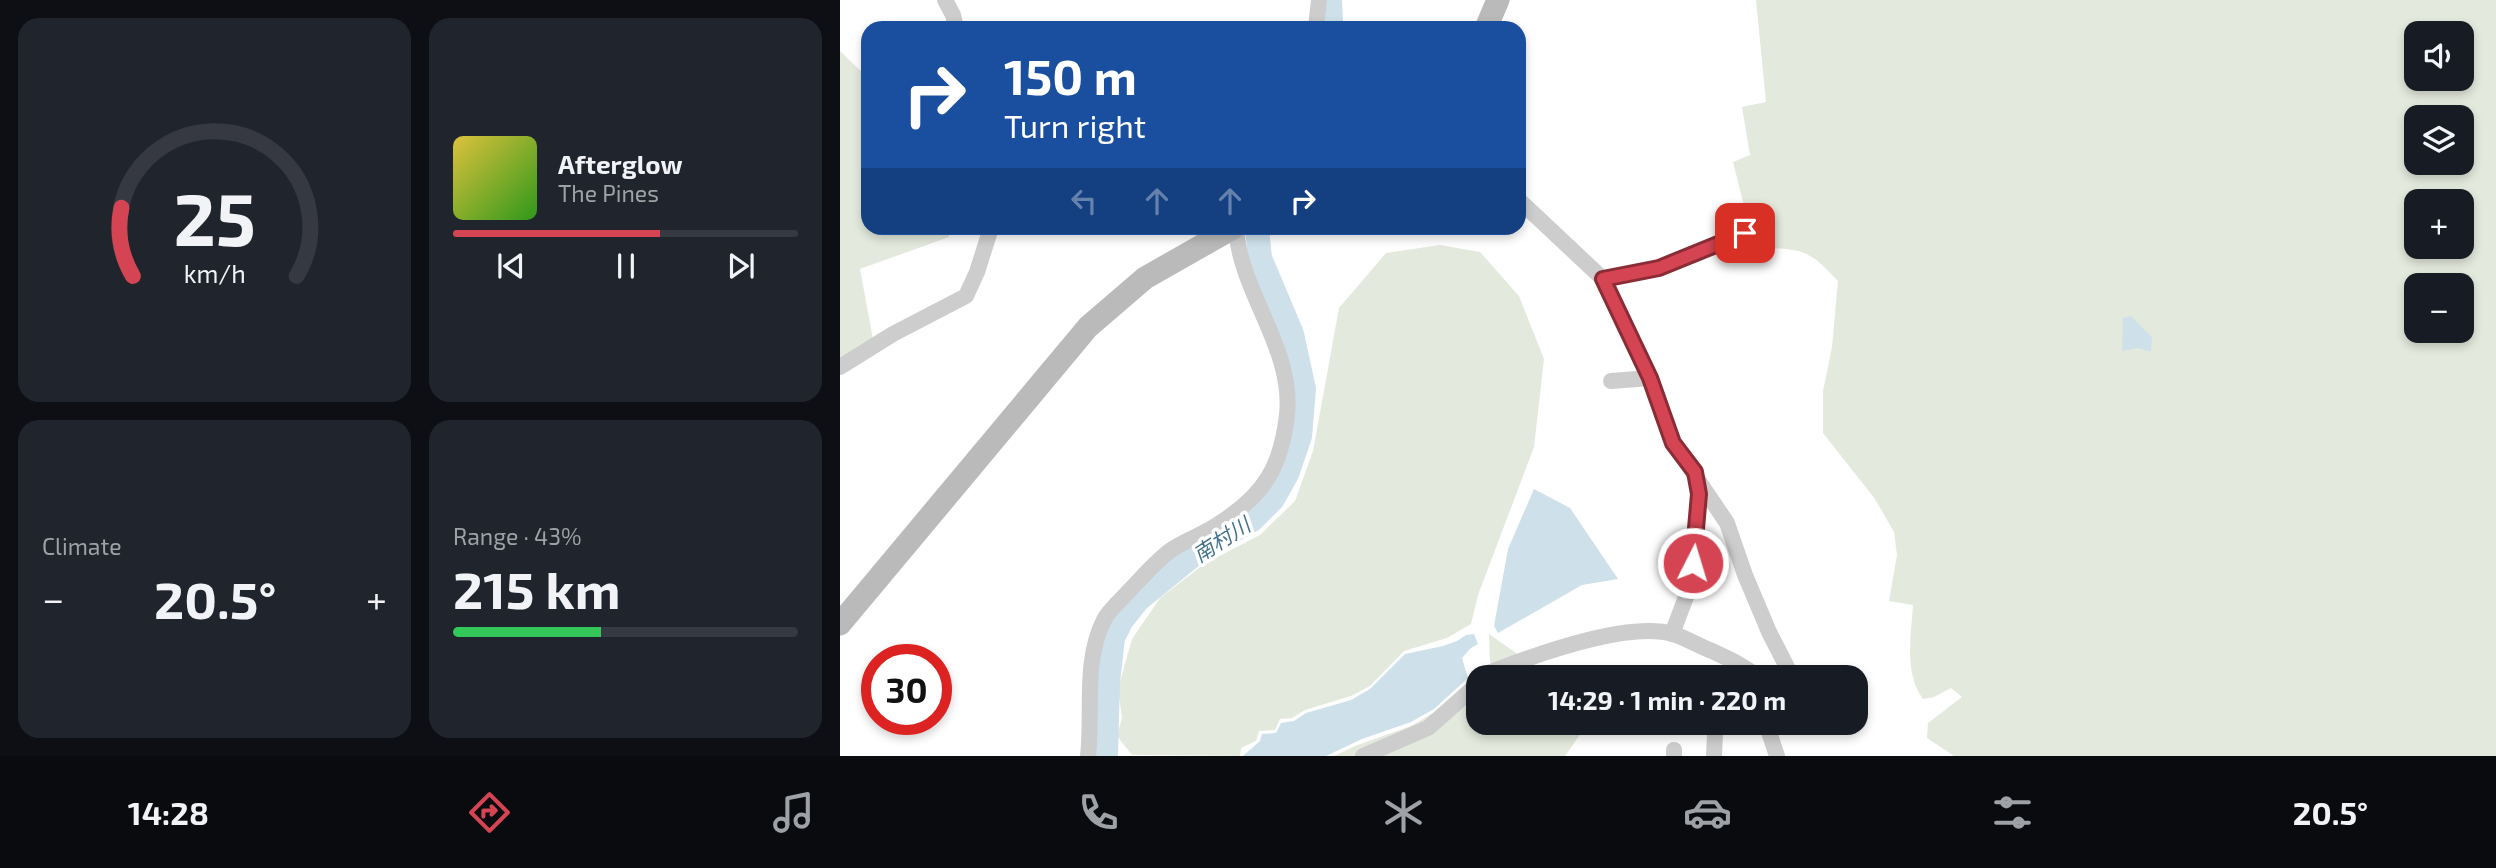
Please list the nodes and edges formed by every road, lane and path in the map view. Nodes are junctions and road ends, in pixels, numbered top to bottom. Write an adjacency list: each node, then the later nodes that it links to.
1 (945, 0): 4 (street)
2 (1319, 0): 5 (street)
3 (1498, 0): 6 (street)
4 (954, 21)
5 (1317, 21)
6 (1489, 21)
7 (1526, 207): 12 (street)
8 (1745, 233): 12 (street)
9 (989, 235): 13 (street)
10 (1222, 235): 17 (street)
11 (1236, 235): 25 (street)
12 (1603, 279): 14 (street)
13 (840, 367)
14 (1650, 378): 15 (street); 16 (street)
15 (1611, 381)
16 (1695, 472): 18 (street); 21 (street)
17 (840, 625)
18 (1672, 634): 19 (street); 20 (street)
19 (1507, 665)
20 (1743, 665)
21 (1787, 665)
22 (1466, 694): 26 (street)
23 (1715, 735): 27 (street)
24 (1770, 735): 28 (street)
25 (1088, 756)
26 (1363, 756)
27 (1714, 756)
28 (1777, 756)

